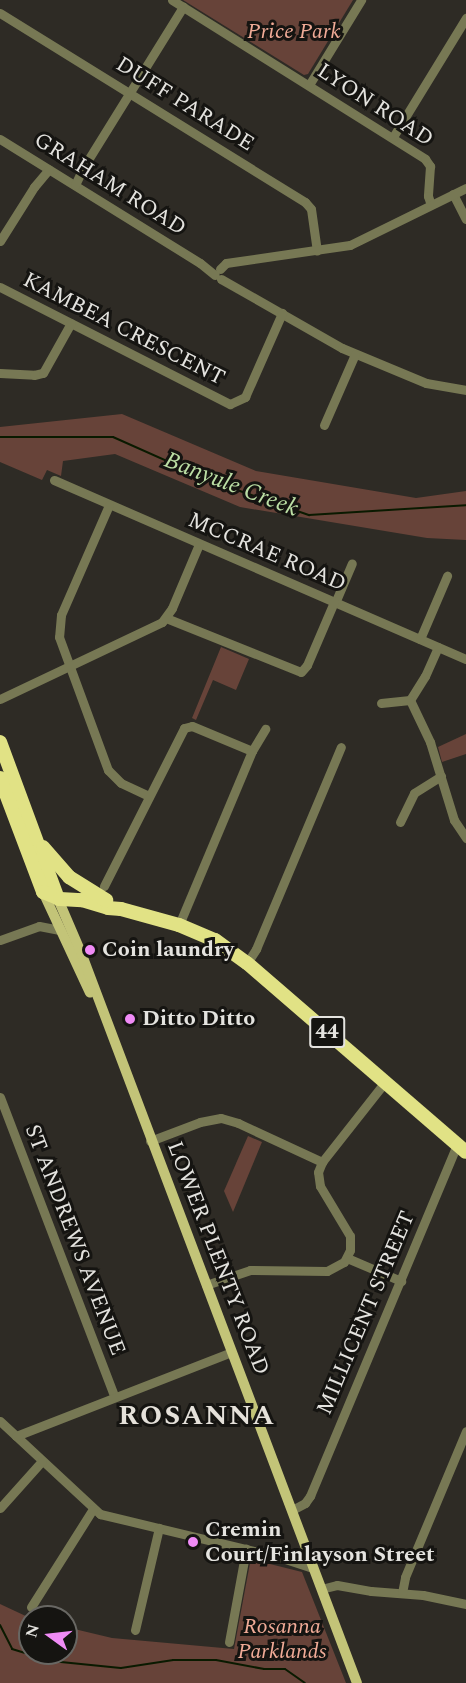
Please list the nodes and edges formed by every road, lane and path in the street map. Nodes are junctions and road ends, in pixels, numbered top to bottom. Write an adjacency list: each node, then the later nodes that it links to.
1 (172, 0): 3 (street, LYON ROAD)
2 (361, 0): 6 (street)
3 (183, 7): 6 (street, LYON ROAD); 7 (street)
4 (0, 13): 7 (street, DUFF PARADE)
5 (466, 18): 8 (street)
6 (309, 85): 8 (street, LYON ROAD)
7 (129, 93): 11 (street); 17 (street, DUFF PARADE)
8 (393, 137): 14 (street, LYON ROAD)
9 (0, 139): 10 (street, GRAHAM ROAD)
10 (46, 167): 11 (street, GRAHAM ROAD); 16 (street)
11 (73, 184): 18 (street, GRAHAM ROAD)
12 (466, 188): 13 (street)
13 (453, 194): 14 (street); 15 (street)
14 (431, 205): 17 (street)
15 (466, 219)
16 (0, 242)
17 (317, 251): 18 (street)
18 (220, 273): 20 (street, GRAHAM ROAD)
19 (0, 287): 21 (street, KAMBEA CRESCENT)
20 (282, 313): 21 (street, KAMBEA CRESCENT); 22 (street, GRAHAM ROAD)
21 (71, 323): 23 (street)
22 (355, 354): 24 (street, GRAHAM ROAD); 25 (street)
23 (0, 373)
24 (466, 390)
25 (324, 425)
26 (54, 480): 27 (street, MCCRAE ROAD)
27 (108, 505): 28 (street, MCCRAE ROAD); 36 (street)
28 (200, 544): 31 (street, MCCRAE ROAD); 32 (street)
29 (352, 563): 31 (street)
30 (447, 576): 33 (street)
31 (335, 603): 32 (street); 33 (street, MCCRAE ROAD)
32 (166, 618): 36 (street)
33 (420, 639): 34 (street, MCCRAE ROAD)
34 (438, 647): 35 (street, MCCRAE ROAD); 38 (street)
35 (466, 659)
36 (69, 667): 37 (street); 46 (street)
37 (0, 699)
38 (410, 700): 39 (street); 44 (street)
39 (381, 703)
40 (265, 729): 43 (street)
41 (0, 742): 48 (highway, LOWER PLENTY ROAD / 44)
42 (341, 747): 62 (street)
43 (252, 752): 46 (street); 58 (street)
44 (441, 776): 47 (street); 49 (street)
45 (2, 787): 51 (highway, LOWER PLENTY ROAD)
46 (149, 796): 53 (street)
47 (400, 822)
48 (30, 828): 50 (highway, LOWER PLENTY ROAD); 52 (highway, 44)
49 (466, 838)
50 (42, 859): 51 (highway); 54 (highway, LOWER PLENTY ROAD)
51 (34, 872): 54 (highway, LOWER PLENTY ROAD)
52 (75, 882): 54 (highway); 56 (highway, 44)
53 (104, 886)
54 (46, 889): 55 (highway, LOWER PLENTY ROAD); 57 (main road, LOWER PLENTY ROAD)
55 (58, 899): 56 (highway, 44); 63 (main road, LOWER PLENTY ROAD)
56 (121, 909): 58 (highway, 44)
57 (52, 913): 59 (street); 60 (main road, LOWER PLENTY ROAD)
58 (179, 925): 62 (highway, 44)
59 (37, 926): 60 (street); 61 (street)
60 (60, 930): 63 (main road, LOWER PLENTY ROAD)
61 (0, 940)
62 (247, 963): 64 (highway, 44)
63 (104, 1017): 66 (main road, LOWER PLENTY ROAD)
64 (385, 1082): 67 (highway, 44); 68 (street)
65 (0, 1097): 73 (street, ST ANDREWS AVENUE)
66 (150, 1141): 68 (street); 71 (main road, LOWER PLENTY ROAD)
67 (463, 1149): 70 (street, MILLICENT STREET)
68 (322, 1162): 69 (street)
69 (347, 1258): 70 (street); 71 (street)
70 (400, 1281): 78 (street, MILLICENT STREET)
71 (206, 1285): 72 (main road, LOWER PLENTY ROAD)
72 (231, 1352): 73 (street); 78 (main road, LOWER PLENTY ROAD)
73 (114, 1396): 76 (street)
74 (0, 1421): 76 (street)
75 (466, 1431): 87 (street)
76 (16, 1436): 77 (street)
77 (42, 1461): 79 (street); 80 (street)
78 (290, 1506): 83 (main road, LOWER PLENTY ROAD)
79 (0, 1508)
80 (93, 1509): 81 (street); 89 (street)
81 (159, 1528): 82 (street); 90 (street)
82 (246, 1549): 84 (street); 91 (street)
83 (307, 1551): 84 (street); 85 (main road, LOWER PLENTY ROAD)
84 (279, 1557): 85 (street)
85 (313, 1568): 86 (main road, LOWER PLENTY ROAD)
86 (321, 1589): 87 (street); 92 (main road, LOWER PLENTY ROAD)
87 (402, 1593): 88 (street)
88 (466, 1604)
89 (32, 1605)
90 (135, 1630)
91 (229, 1642)
92 (357, 1683)

